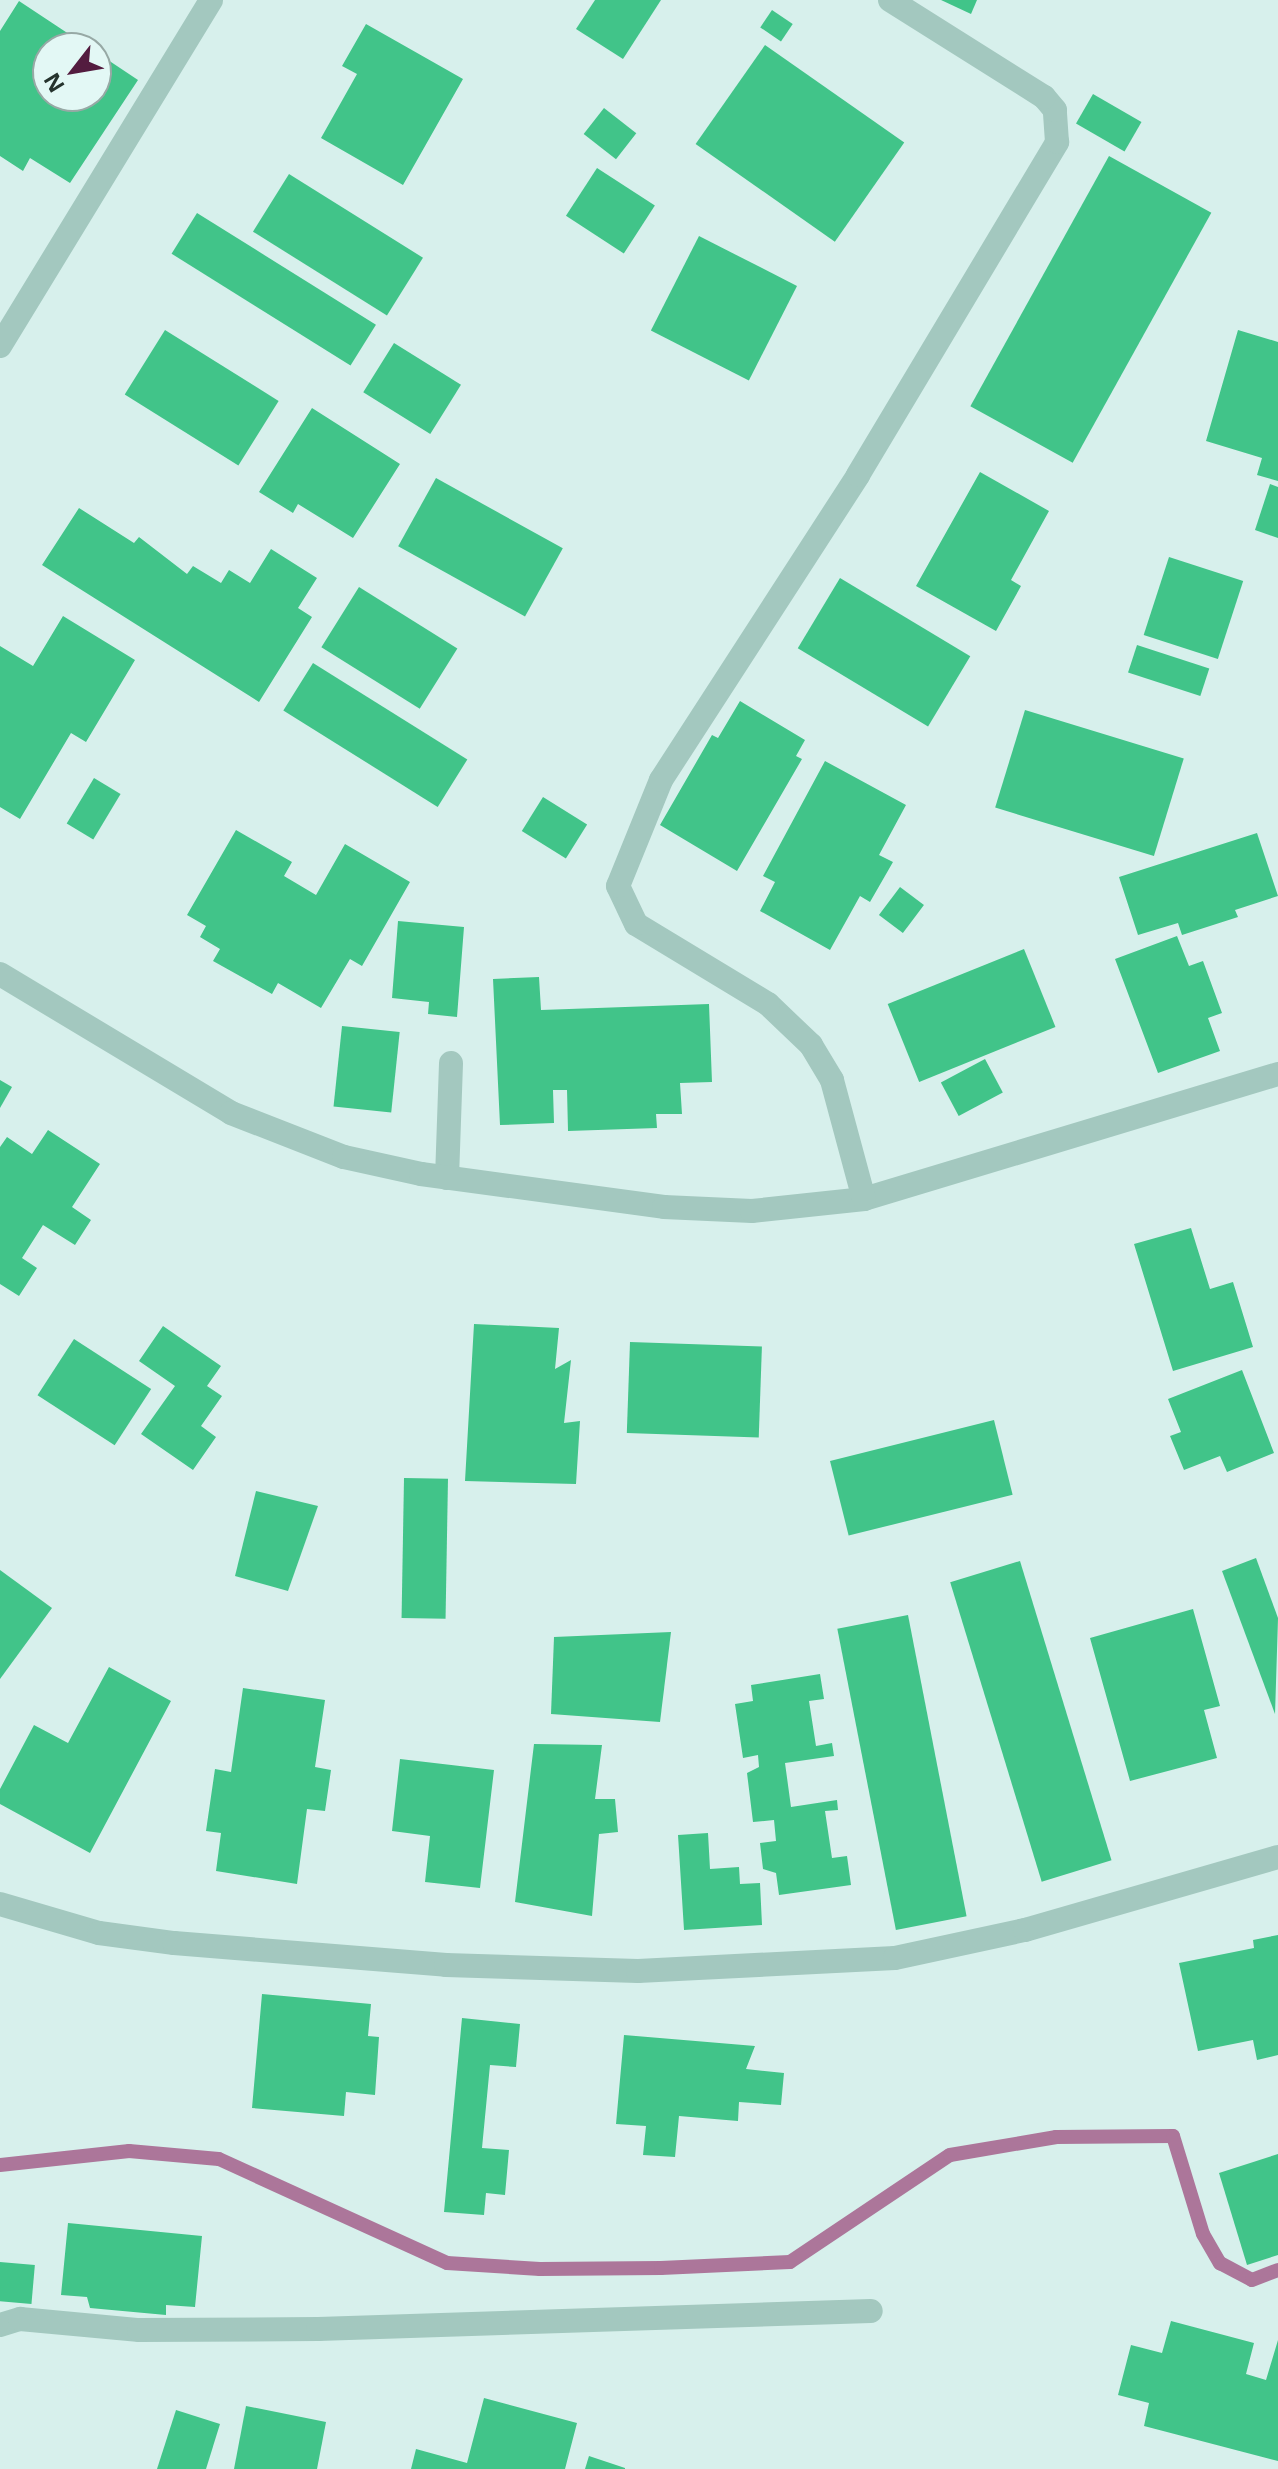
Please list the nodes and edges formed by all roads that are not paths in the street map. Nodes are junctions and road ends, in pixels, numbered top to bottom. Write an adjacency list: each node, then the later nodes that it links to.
1 (211, 0): 3 (street)
2 (890, 0): 8 (street)
3 (0, 346)
4 (0, 974): 7 (street)
5 (451, 1063): 7 (street)
6 (1278, 1074): 8 (street)
7 (447, 1178): 8 (street)
8 (864, 1199)
9 (1278, 1857): 10 (street)
10 (0, 1904)
11 (871, 2311): 12 (street)
12 (0, 2325)

